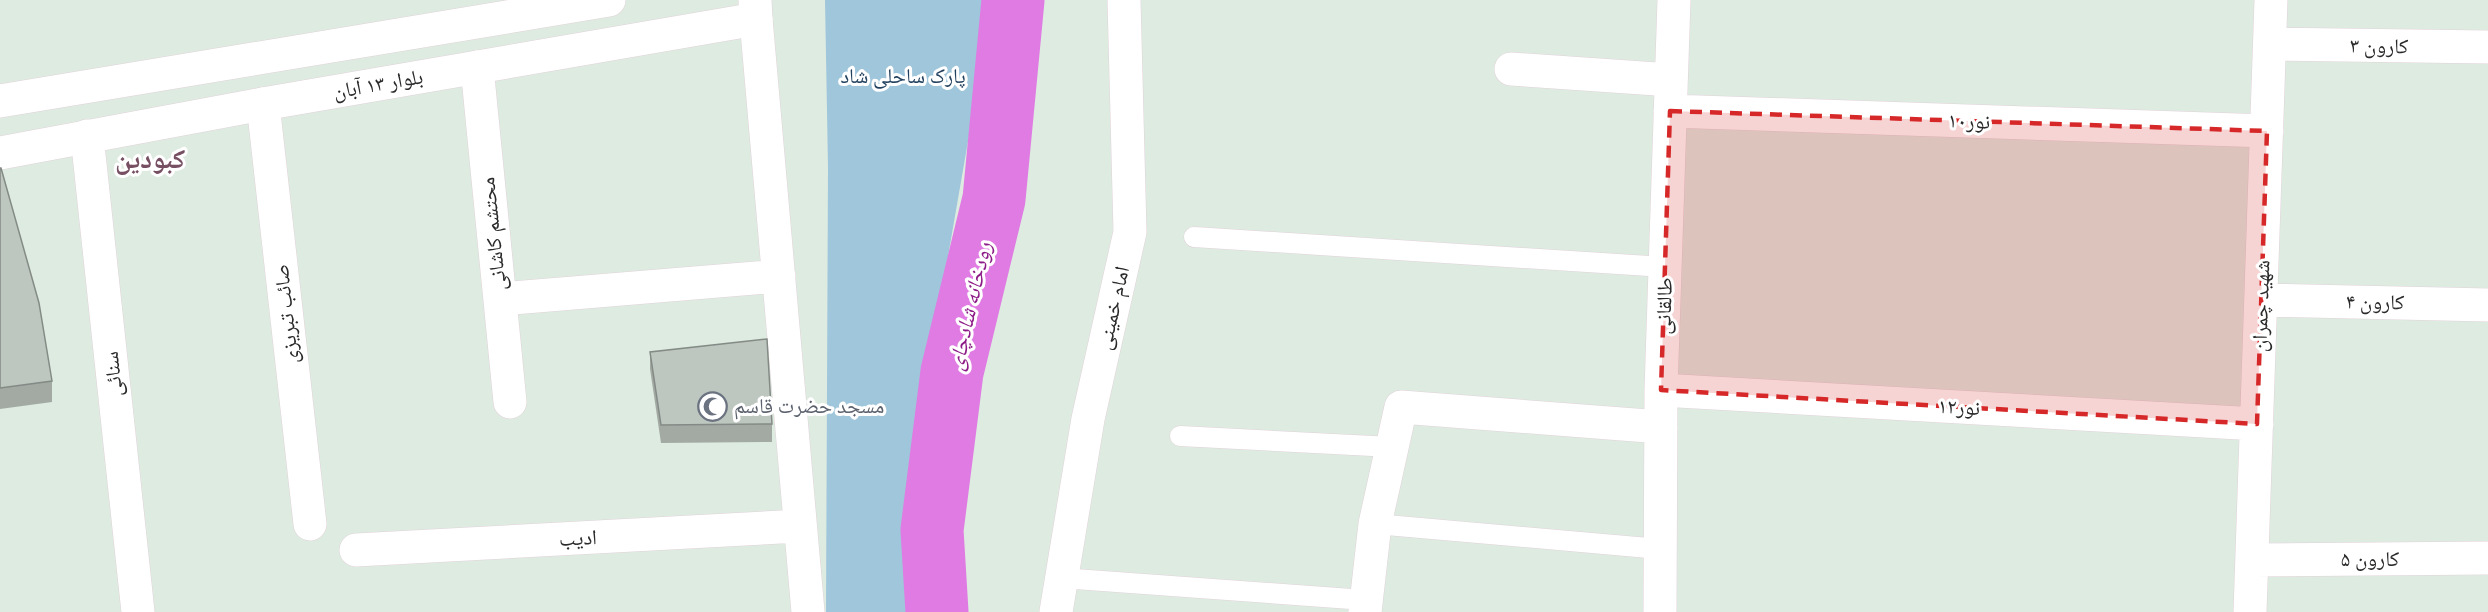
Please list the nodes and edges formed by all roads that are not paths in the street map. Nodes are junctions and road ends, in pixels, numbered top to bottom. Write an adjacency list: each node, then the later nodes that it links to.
1 (609, 0): 11 (street)
2 (1124, 0): 35 (street, امام خمینی)
3 (1674, 0): 10 (street, طالقانی)
4 (2271, 0): 6 (street, شهید چمران)
5 (755, 9): 8 (street, بلوار ۱۳ آبان); 18 (street)
6 (2270, 44): 7 (street, کارون ۳); 13 (street, شهید چمران)
7 (2488, 47)
8 (477, 67): 12 (street, بلوار ۱۳ آبان); 19 (street, محتشم کاشانی)
9 (1511, 69): 10 (street, نور۱۰)
10 (1671, 95): 13 (street, نور۱۰); 17 (street, طالقانی)
11 (0, 100)
12 (263, 104): 14 (street, بلوار ۱۳ آبان); 28 (street, صائب تبریزی)
13 (2267, 132): 20 (street, شهید چمران)
14 (87, 136): 15 (street, بلوار ۱۳ آبان); 37 (street, سنائی)
15 (0, 153)
16 (1194, 237): 17 (lane)
17 (1665, 267): 22 (street, طالقانی)
18 (779, 276): 19 (street); 30 (street)
19 (500, 299): 23 (street, محتشم کاشانی)
20 (2261, 300): 21 (street, کارون ۴); 24 (street, شهید چمران)
21 (2488, 305)
22 (1661, 390): 24 (street, نور۱۲); 25 (street, طالقانی)
23 (510, 402)
24 (2257, 424): 34 (street, شهید چمران)
25 (1661, 427): 27 (street); 32 (street, طالقانی)
26 (1180, 436): 27 (lane)
27 (1392, 447): 29 (street)
28 (310, 524)
29 (1375, 524): 32 (lane); 36 (street)
30 (800, 526): 31 (street, ادیب); 38 (street)
31 (356, 549)
32 (1660, 549): 40 (street, طالقانی)
33 (2488, 558): 34 (street, کارون ۵)
34 (2252, 560): 41 (street, شهید چمران)
35 (1061, 578): 36 (lane); 39 (street, امام خمینی)
36 (1365, 606)
37 (138, 612)
38 (808, 612)
39 (1056, 612)
40 (1660, 612)
41 (2250, 612)

